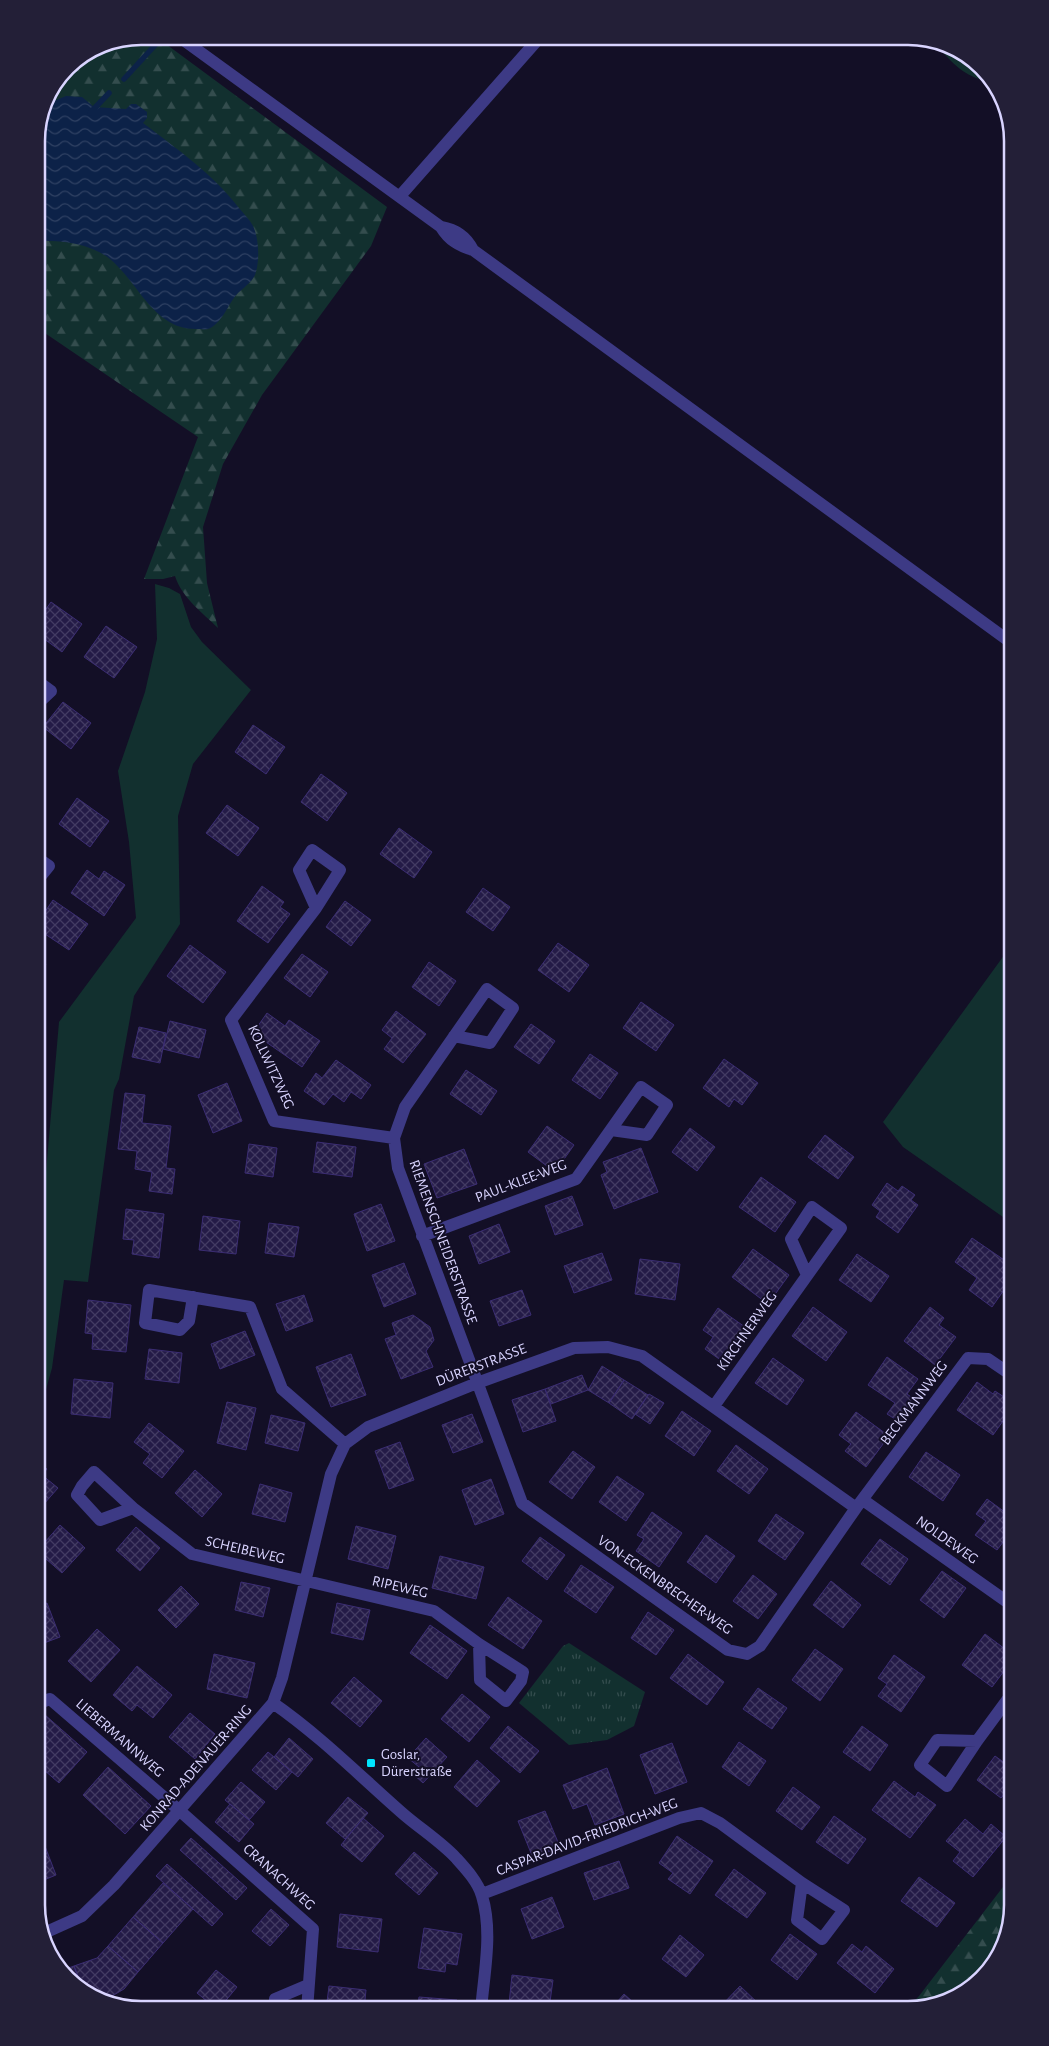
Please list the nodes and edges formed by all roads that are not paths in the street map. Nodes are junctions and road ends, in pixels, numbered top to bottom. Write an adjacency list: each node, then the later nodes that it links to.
1 (190, 45): 3 (street)
2 (533, 45): 3 (street)
3 (400, 196): 4 (street)
4 (1004, 637)
5 (45, 687): 6 (street)
6 (45, 697)
7 (316, 908): 10 (street, KOLLWITZWEG)
8 (454, 1036): 8 (street, RIEMENSCHNEIDERSTRASSE); 10 (street, RIEMENSCHNEIDERSTRASSE)
9 (611, 1130): 11 (street, PAUL-KLEE-WEG)
10 (394, 1138): 11 (street, RIEMENSCHNEIDERSTRASSE)
11 (422, 1236): 15 (street, RIEMENSCHNEIDERSTRASSE)
12 (807, 1274): 12 (street, KIRCHNERWEG); 16 (street, KIRCHNERWEG)
13 (193, 1297): 17 (street)
14 (1004, 1370): 18 (street, BECKMANNWEG)
15 (477, 1383): 16 (street, DÜRERSTRASSE); 17 (street, DÜRERSTRASSE); 18 (street, VON-ECKENBRECHER-WEG)
16 (714, 1406): 18 (street, DÜRERSTRASSE)
17 (345, 1444): 20 (street, DÜRERSTRASSE)
18 (859, 1504): 21 (street, NOLDEWEG)
19 (133, 1508): 20 (street, SCHEIBEWEG)
20 (305, 1581): 22 (street, RIPEWEG); 24 (street, DÜRERSTRASSE)
21 (1004, 1600)
22 (479, 1644)
23 (45, 1701): 27 (street, LIEBERMANNWEG)
24 (273, 1703): 27 (street, KONRAD-ADENAUER-RING); 29 (street, KONRAD-ADENAUER-RING)
25 (1004, 1704): 26 (street)
26 (977, 1741): 26 (street)
27 (180, 1811): 30 (street, KONRAD-ADENAUER-RING); 31 (street, CRANACHWEG)
28 (802, 1883): 29 (street, CASPAR-DAVID-FRIEDRICH-WEG)
29 (482, 1894): 34 (street, KONRAD-ADENAUER-RING)
30 (49, 1931)
31 (308, 1985): 32 (street); 33 (street, CRANACHWEG)
32 (275, 2001)
33 (307, 2001)
34 (482, 2001)

